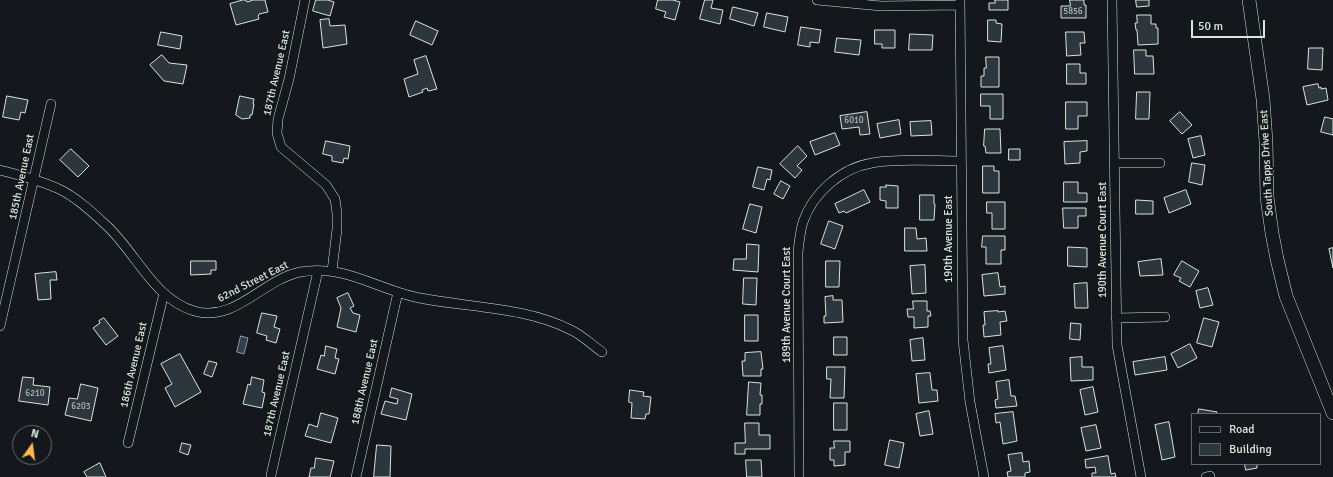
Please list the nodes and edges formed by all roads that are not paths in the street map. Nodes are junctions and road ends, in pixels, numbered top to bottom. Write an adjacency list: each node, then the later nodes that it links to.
1 (305, 0): 13 (street, 187th Avenue East)
2 (817, 0): 5 (street)
3 (1112, 0): 8 (street, 190th Avenue Court East)
4 (1249, 0): 20 (street, South Tapps Drive East)
5 (960, 3): 7 (street, 190th Avenue East)
6 (51, 104): 11 (street, 185th Avenue East)
7 (961, 161): 24 (street, 189th Avenue Court East); 25 (street, 190th Avenue East)
8 (1115, 163): 9 (street); 17 (street, 190th Avenue Court East)
9 (1160, 163)
10 (0, 170): 11 (street, 62nd Street East)
11 (34, 179): 15 (street, 62nd Street East); 18 (street, 185th Avenue East)
12 (318, 271): 13 (street, 62nd Street East); 15 (street, 62nd Street East); 22 (street, 187th Avenue East)
13 (332, 271): 14 (street, 62nd Street East)
14 (398, 292): 19 (street, 62nd Street East); 23 (street, 188th Avenue East)
15 (164, 293): 21 (street, 186th Avenue East)
16 (1165, 317): 17 (street)
17 (1116, 318): 26 (street, 190th Avenue Court East)
18 (0, 326)
19 (602, 352)
20 (1333, 413)
21 (128, 443)
22 (271, 476)
23 (356, 477)
24 (799, 477)
25 (984, 477)
26 (1141, 477)

